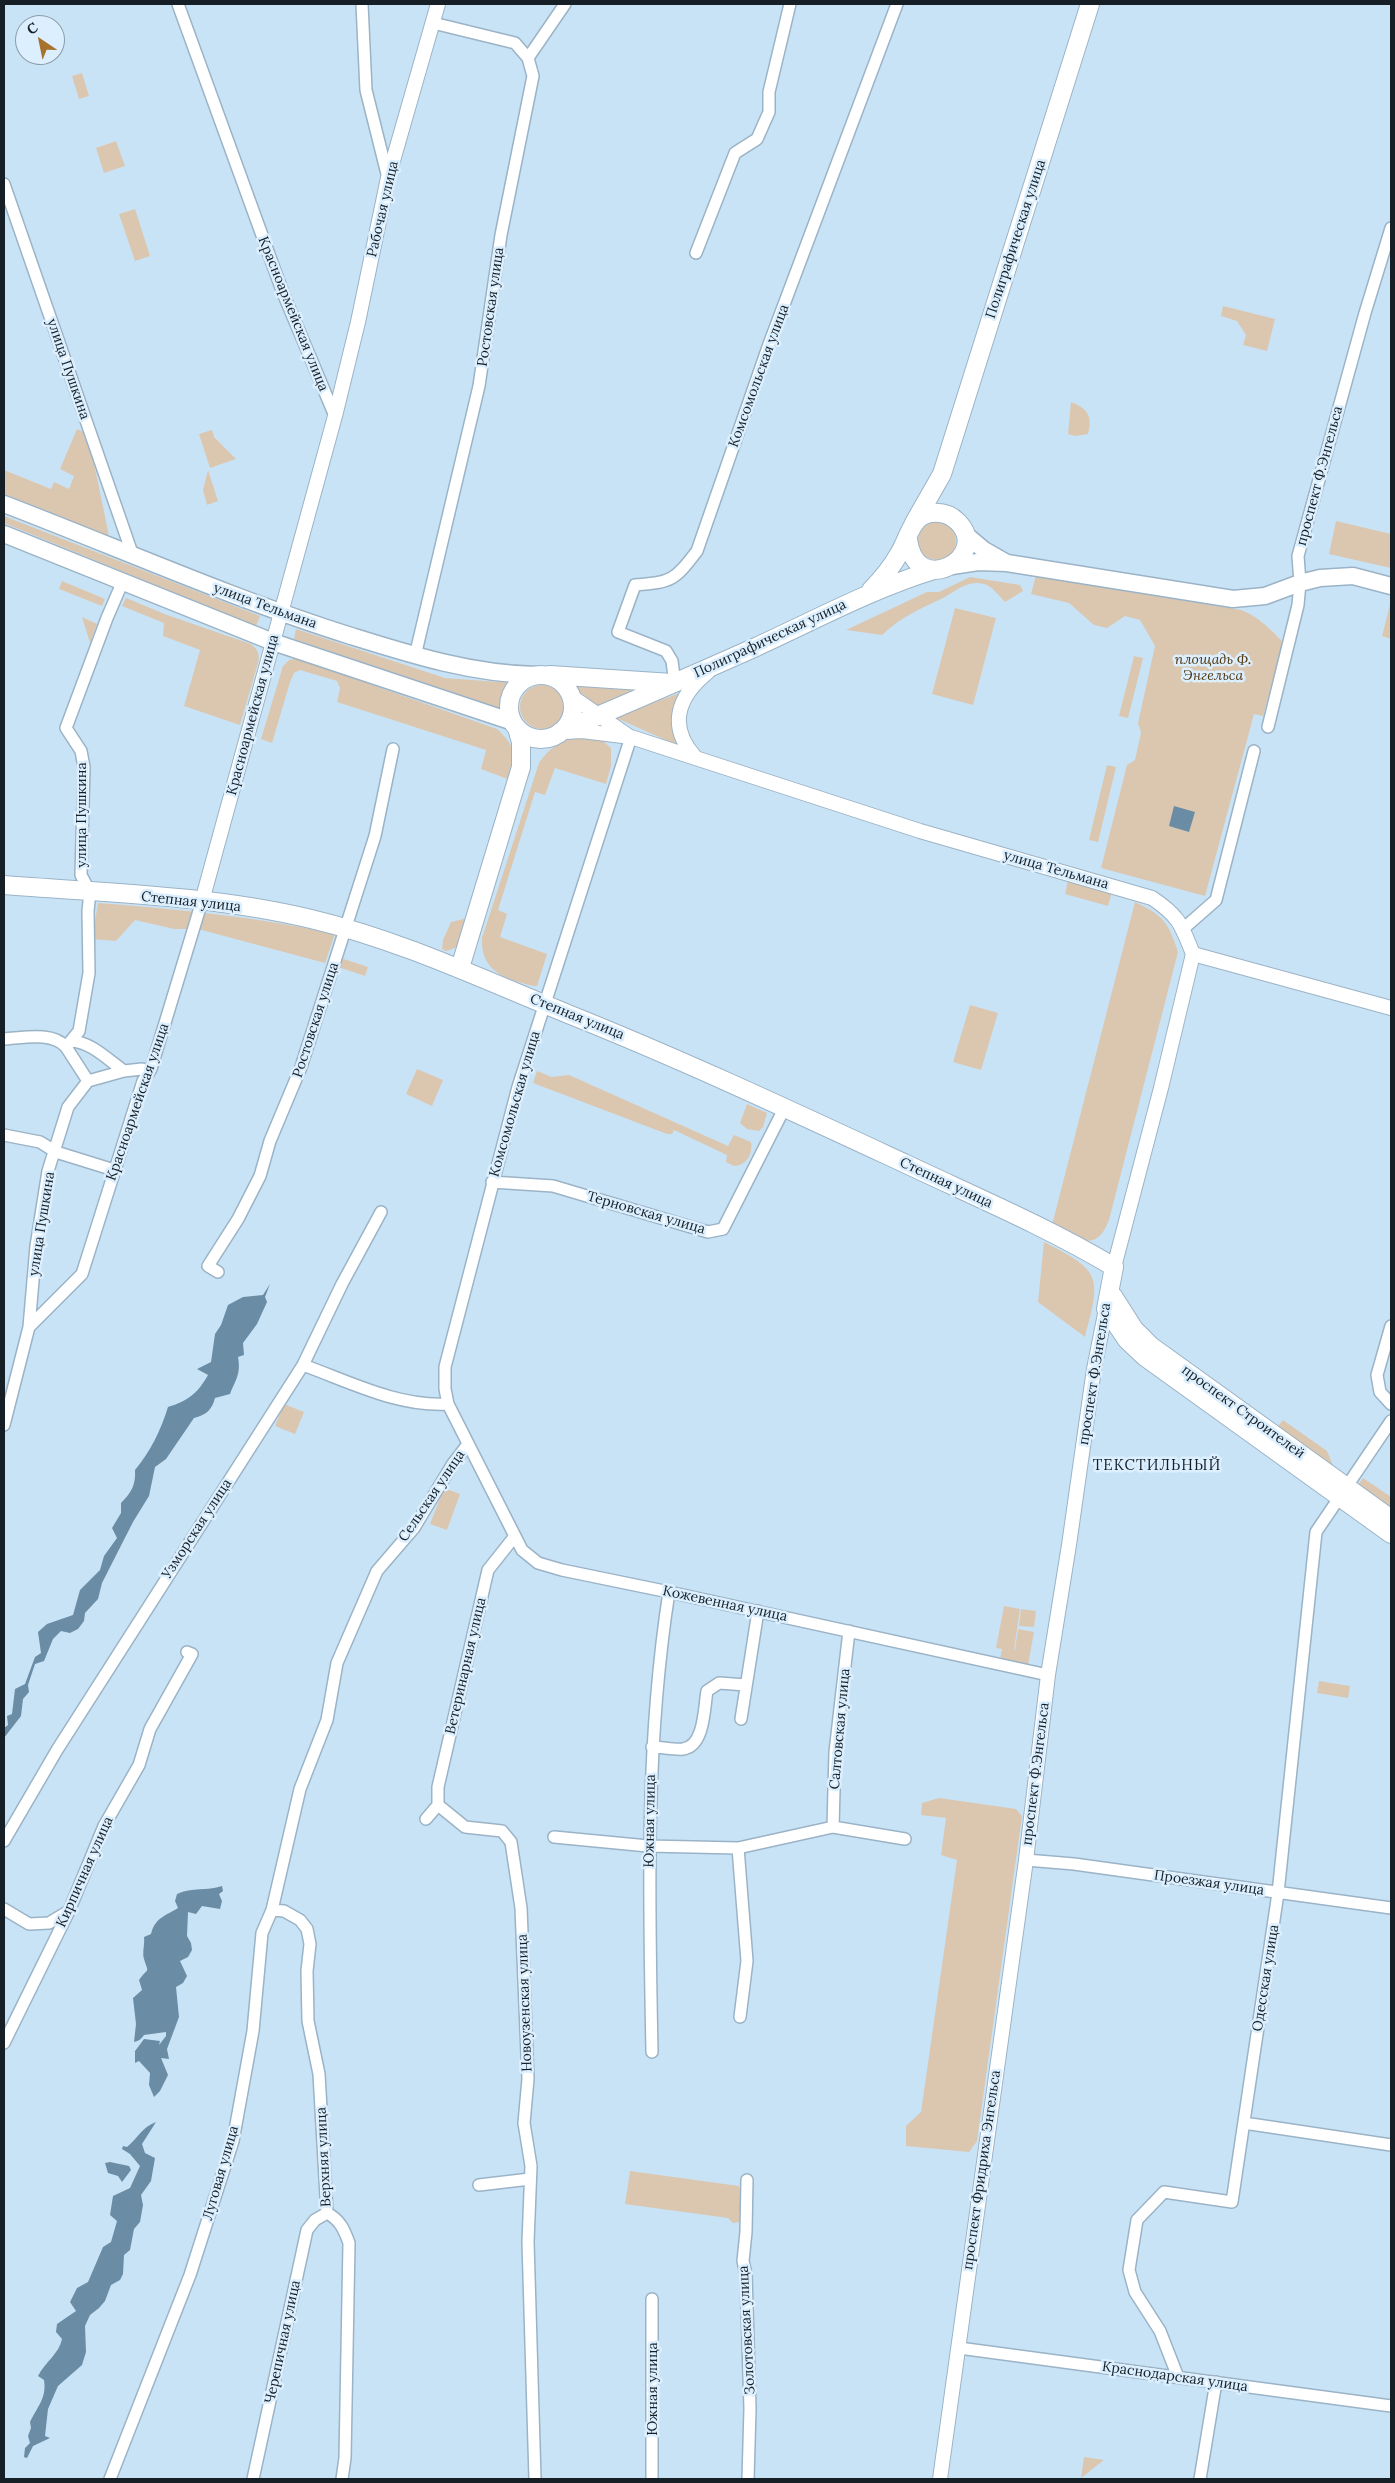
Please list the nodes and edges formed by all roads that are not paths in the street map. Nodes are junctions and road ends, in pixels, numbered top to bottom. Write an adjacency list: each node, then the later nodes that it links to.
1 (178, 4): 14 (street, Красноармейская улица)
2 (362, 4): 10 (street)
3 (438, 4): 8 (street, Рабочая улица)
4 (565, 4): 9 (street)
5 (790, 4): 13 (street)
6 (897, 4): 34 (street, Комсомольская улица)
7 (1090, 4): 15 (main road, Полиграфическая улица)
8 (433, 23): 9 (street); 10 (street, Рабочая улица)
9 (528, 58): 31 (street, Ростовская улица)
10 (388, 178): 14 (street, Рабочая улица)
11 (4, 184): 21 (street, улица Пушкина)
12 (1391, 228): 26 (street, проспект Ф.Энгельса)
13 (696, 253)
14 (335, 416): 29 (street, Красноармейская улица)
15 (942, 474): 17 (main road, Полиграфическая улица); 18 (main road, Полиграфическая улица)
16 (4, 504): 21 (main road, улица Тельмана)
17 (954, 518): 18 (main road); 20 (main road, Полиграфическая улица)
18 (911, 531): 24 (main road); 28 (main road, Полиграфическая улица)
19 (4, 534): 25 (main road, улица Тельмана)
20 (965, 534): 22 (main road); 23 (main road)
21 (132, 553): 29 (main road, улица Тельмана)
22 (1007, 564): 23 (main road); 26 (main road)
23 (952, 566): 24 (main road, Полиграфическая улица)
24 (934, 570): 28 (main road, Полиграфическая улица)
25 (123, 581): 30 (main road, улица Тельмана); 47 (street, улица Пушкина)
26 (1300, 583): 27 (main road); 38 (street, проспект Ф.Энгельса)
27 (1391, 586)
28 (865, 595): 32 (main road, Полиграфическая улица)
29 (281, 614): 30 (street, Красноармейская улица); 31 (main road, улица Тельмана)
30 (273, 642): 37 (main road, улица Тельмана); 48 (street, Красноармейская улица)
31 (415, 656): 33 (main road, улица Тельмана)
32 (718, 664): 34 (main road, Полиграфическая улица); 44 (street)
33 (540, 675): 34 (main road, Полиграфическая улица); 35 (main road, улица Тельмана); 37 (main road)
34 (675, 684): 36 (main road, Полиграфическая улица)
35 (571, 696): 36 (street, улица Тельмана); 39 (main road)
36 (600, 715): 39 (main road, Полиграфическая улица); 40 (street, улица Тельмана)
37 (515, 725): 41 (main road, улица Тельмана); 45 (main road)
38 (1268, 726)
39 (560, 732): 40 (street, улица Тельмана); 41 (main road, улица Тельмана)
40 (630, 737): 44 (street, улица Тельмана); 53 (street, Комсомольская улица)
41 (543, 738): 45 (main road)
42 (393, 749): 49 (street, Ростовская улица)
43 (1254, 751): 50 (street)
44 (696, 757): 50 (street, улица Тельмана)
45 (521, 767): 52 (main road)
46 (4, 885): 47 (main road, Степная улица)
47 (90, 892): 48 (main road, Степная улица); 56 (street, улица Пушкина)
48 (202, 901): 49 (main road, Степная улица); 58 (street, Красноармейская улица)
49 (346, 928): 52 (main road, Степная улица); 67 (street, Ростовская улица)
50 (1183, 929): 51 (street, улица Тельмана)
51 (1193, 954): 54 (street); 66 (street, проспект Ф.Энгельса)
52 (460, 968): 53 (main road, Степная улица)
53 (544, 1004): 60 (main road, Степная улица); 64 (street, Комсомольская улица)
54 (1391, 1008)
55 (4, 1038): 56 (street)
56 (68, 1044): 57 (street); 59 (street)
57 (124, 1071): 58 (street); 59 (street)
58 (149, 1072): 63 (street, Красноармейская улица)
59 (88, 1081): 62 (street, улица Пушкина)
60 (785, 1107): 64 (street, Терновская улица); 66 (main road, Степная улица)
61 (4, 1135): 62 (street)
62 (56, 1152): 63 (street); 71 (street, улица Пушкина)
63 (114, 1170): 71 (street, Красноармейская улица)
64 (492, 1182): 73 (street, Комсомольская улица)
65 (381, 1212): 72 (street, Узморская улица)
66 (1114, 1267): 68 (main road, проспект Ф.Энгельса)
67 (218, 1272)
68 (1109, 1290): 69 (main road, проспект Ф.Энгельса); 78 (main road, проспект Строителей)
69 (1106, 1309): 78 (main road, проспект Строителей); 86 (street, проспект Ф.Энгельса)
70 (1391, 1326): 74 (street)
71 (29, 1327): 76 (street, улица Пушкина)
72 (303, 1365): 73 (street); 95 (street, Узморская улица)
73 (448, 1404): 77 (street, Комсомольская улица)
74 (1391, 1404)
75 (1391, 1421): 78 (street, Одесская улица)
76 (4, 1425)
77 (468, 1444): 81 (street, Кожевенная улица); 98 (street, Сельская улица)
78 (1343, 1492): 79 (main road, проспект Строителей); 80 (main road, проспект Строителей); 100 (street, Одесская улица)
79 (1391, 1518)
80 (1391, 1534)
81 (515, 1536): 82 (street, Кожевенная улица); 90 (street, Ветеринарная улица)
82 (670, 1592): 83 (street, Кожевенная улица); 89 (street, Южная улица)
83 (758, 1611): 84 (street, Кожевенная улица); 87 (street)
84 (849, 1632): 86 (street, Кожевенная улица); 92 (street, Салтовская улица)
85 (187, 1652): 104 (street, Кирпичная улица)
86 (1048, 1676): 99 (street, проспект Ф.Энгельса)
87 (746, 1685): 88 (street); 89 (street)
88 (741, 1719)
89 (652, 1747): 96 (street, Южная улица)
90 (438, 1805): 91 (street); 110 (street, Новоузенская улица)
91 (426, 1819)
92 (833, 1827): 94 (street); 97 (street)
93 (554, 1836): 96 (street)
94 (905, 1838)
95 (4, 1841)
96 (648, 1846): 97 (street); 107 (street, Южная улица)
97 (738, 1848): 105 (street)
98 (285, 1855): 103 (street, Луговая улица)
99 (1026, 1860): 100 (street, Проезжая улица); 115 (street, проспект Фридриха Энгельса)
100 (1278, 1892): 101 (street, Проезжая улица); 108 (street, Одесская улица)
101 (1391, 1908)
102 (4, 1909): 104 (street)
103 (272, 1910): 113 (street, Верхняя улица); 119 (street, Луговая улица)
104 (69, 1911): 106 (street, Кирпичная улица)
105 (740, 2016)
106 (4, 2043)
107 (652, 2052)
108 (1244, 2123): 109 (street); 116 (street, Одесская улица)
109 (1391, 2145)
110 (530, 2179): 112 (street); 122 (street, Новоузенская улица)
111 (747, 2180): 124 (street, Золотовская улица)
112 (479, 2185)
113 (327, 2213): 120 (street, Черепичная улица); 121 (street, Верхняя улица)
114 (652, 2299): 123 (street, Южная улица)
115 (959, 2348): 116 (street, Краснодарская улица); 125 (street, проспект Фридриха Энгельса)
116 (1178, 2377): 117 (street, Краснодарская улица)
117 (1216, 2382): 118 (street, Краснодарская улица); 126 (street)
118 (1391, 2406)
119 (110, 2479)
120 (253, 2479)
121 (342, 2479)
122 (535, 2479)
123 (652, 2479)
124 (748, 2479)
125 (940, 2479)
126 (1200, 2479)

